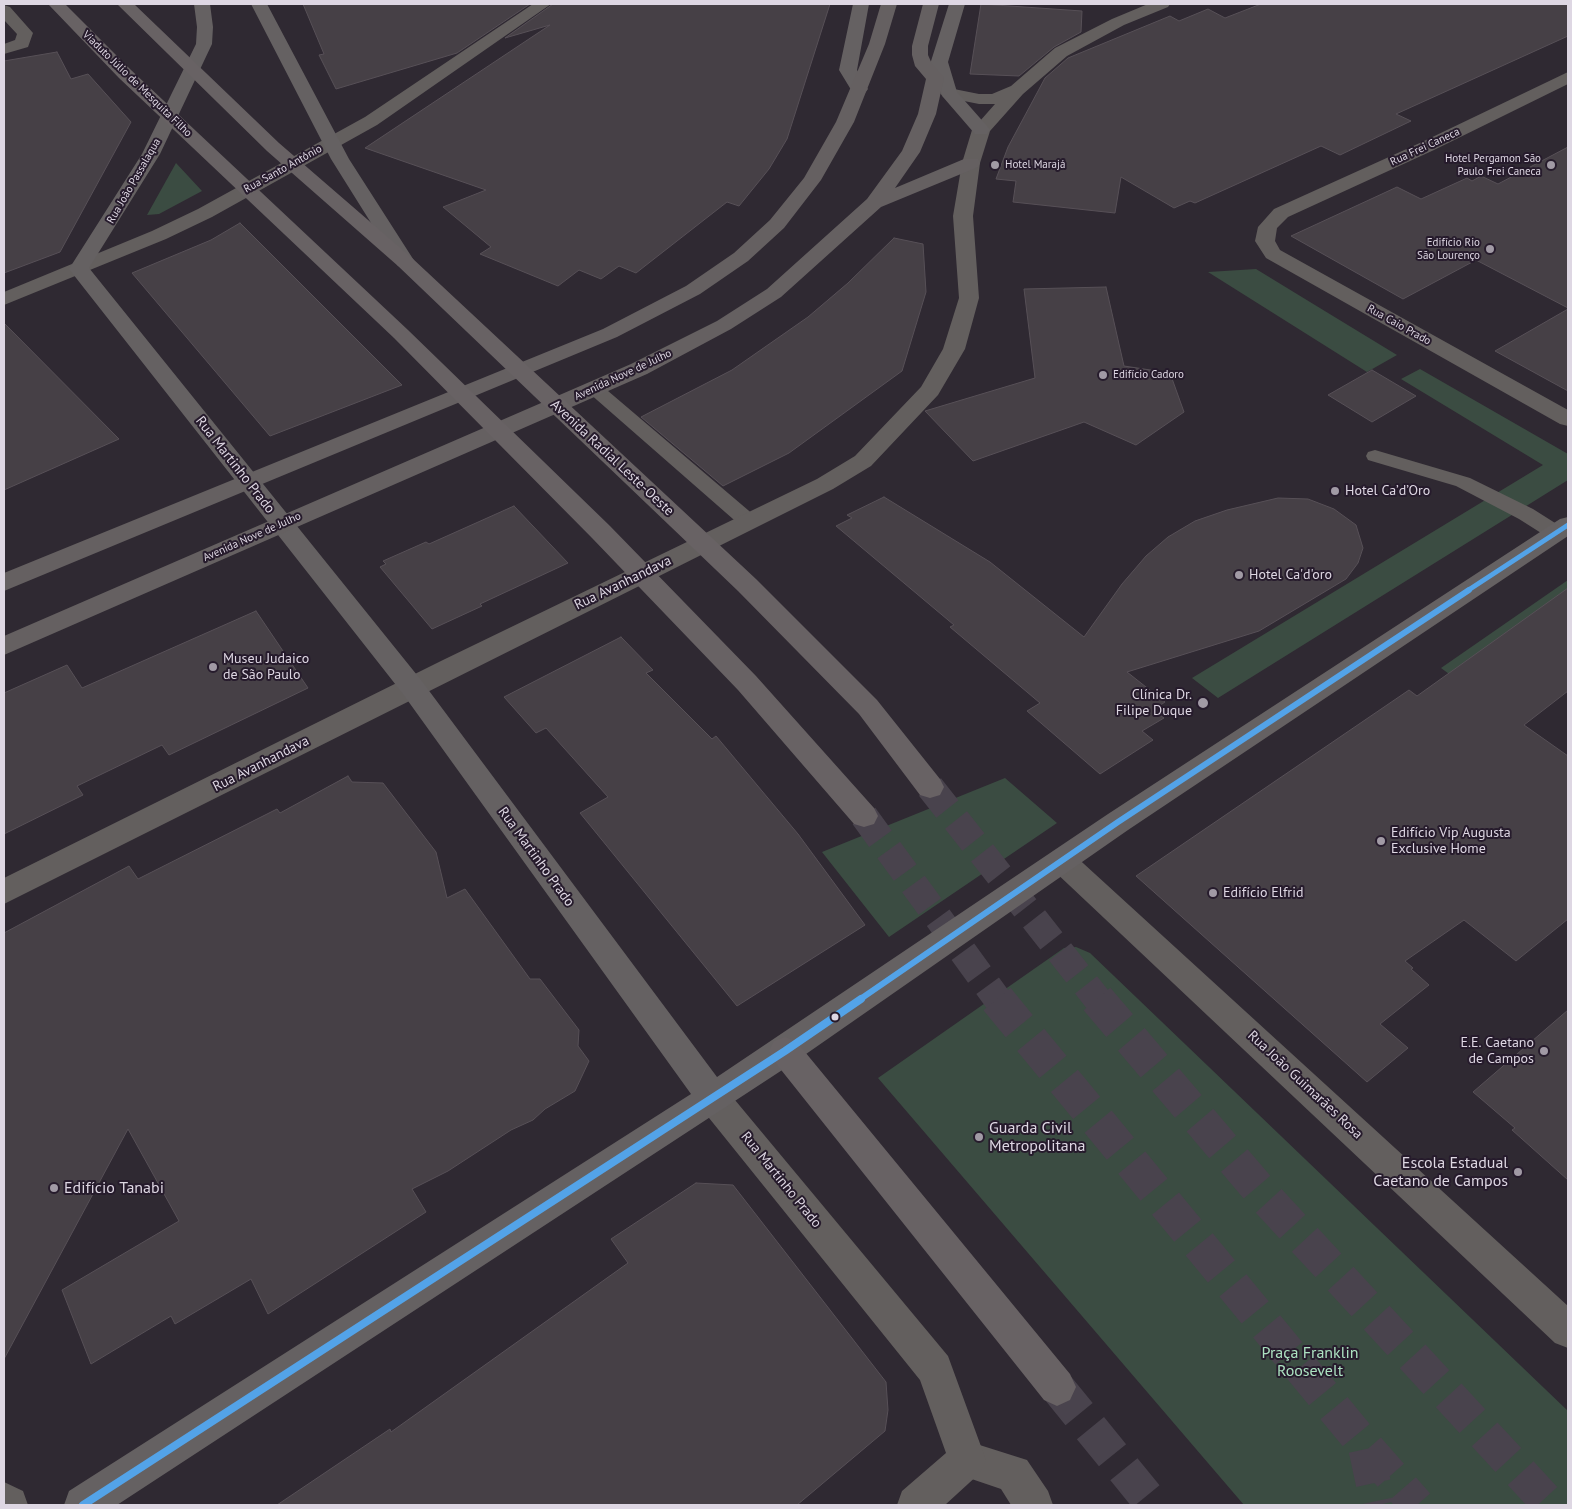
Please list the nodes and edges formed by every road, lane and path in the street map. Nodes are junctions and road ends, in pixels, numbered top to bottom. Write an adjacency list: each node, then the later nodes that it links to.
1 (56, 4): 33 (highway, Viaduto Júlio de Mesquita Filho)
2 (125, 4): 21 (highway, Avenida Radial Leste-Oeste)
3 (202, 4): 22 (main road, Rua João Passalaqua)
4 (259, 4): 21 (main road)
5 (543, 4): 22 (street, Rua Santo Antônio)
6 (861, 4): 15 (main road)
7 (889, 4): 15 (main road)
8 (931, 4): 13 (main road)
9 (957, 4): 13 (main road, Avenida Nove de Julho)
10 (1162, 4): 16 (street, Rua Avanhandava)
11 (4, 10): 12 (street)
12 (4, 49)
13 (941, 77): 16 (street, Rua Avanhandava); 17 (main road); 19 (main road, Avenida Nove de Julho)
14 (1568, 77): 20 (street, Rua Frei Caneca)
15 (859, 89): 29 (main road)
16 (1017, 90): 17 (street, Rua Avanhandava)
17 (980, 130): 18 (street, Rua Avanhandava)
18 (971, 164): 19 (main road); 27 (street, Rua Avanhandava)
19 (874, 203): 24 (main road, Avenida Nove de Julho)
20 (1281, 213): 25 (street, Rua Caio Prado)
21 (405, 262): 32 (highway, Avenida Radial Leste-Oeste)
22 (79, 269): 23 (street, Rua Santo Antônio); 31 (main road, Rua Martinho Prado)
23 (4, 299)
24 (595, 389): 27 (lane); 30 (main road, Avenida Nove de Julho)
25 (1568, 419)
26 (1375, 456): 28 (lane)
27 (748, 521): 31 (street, Rua Avanhandava)
28 (1562, 529): 34 (main road)
29 (4, 583)
30 (4, 646)
31 (412, 687): 35 (street, Rua Avanhandava); 37 (main road, Rua Martinho Prado)
32 (930, 788)
33 (864, 816)
34 (1062, 861): 36 (main road); 38 (street, Rua João Guimarães Rosa)
35 (4, 892)
36 (785, 1051): 37 (main road); 39 (highway)
37 (713, 1098): 40 (street, Rua Martinho Prado); 43 (main road)
38 (1568, 1330)
39 (1057, 1387)
40 (967, 1460): 44 (street); 45 (street)
41 (4, 1501): 42 (street)
42 (9, 1505)
43 (83, 1505)
44 (916, 1505)
45 (1034, 1505)

